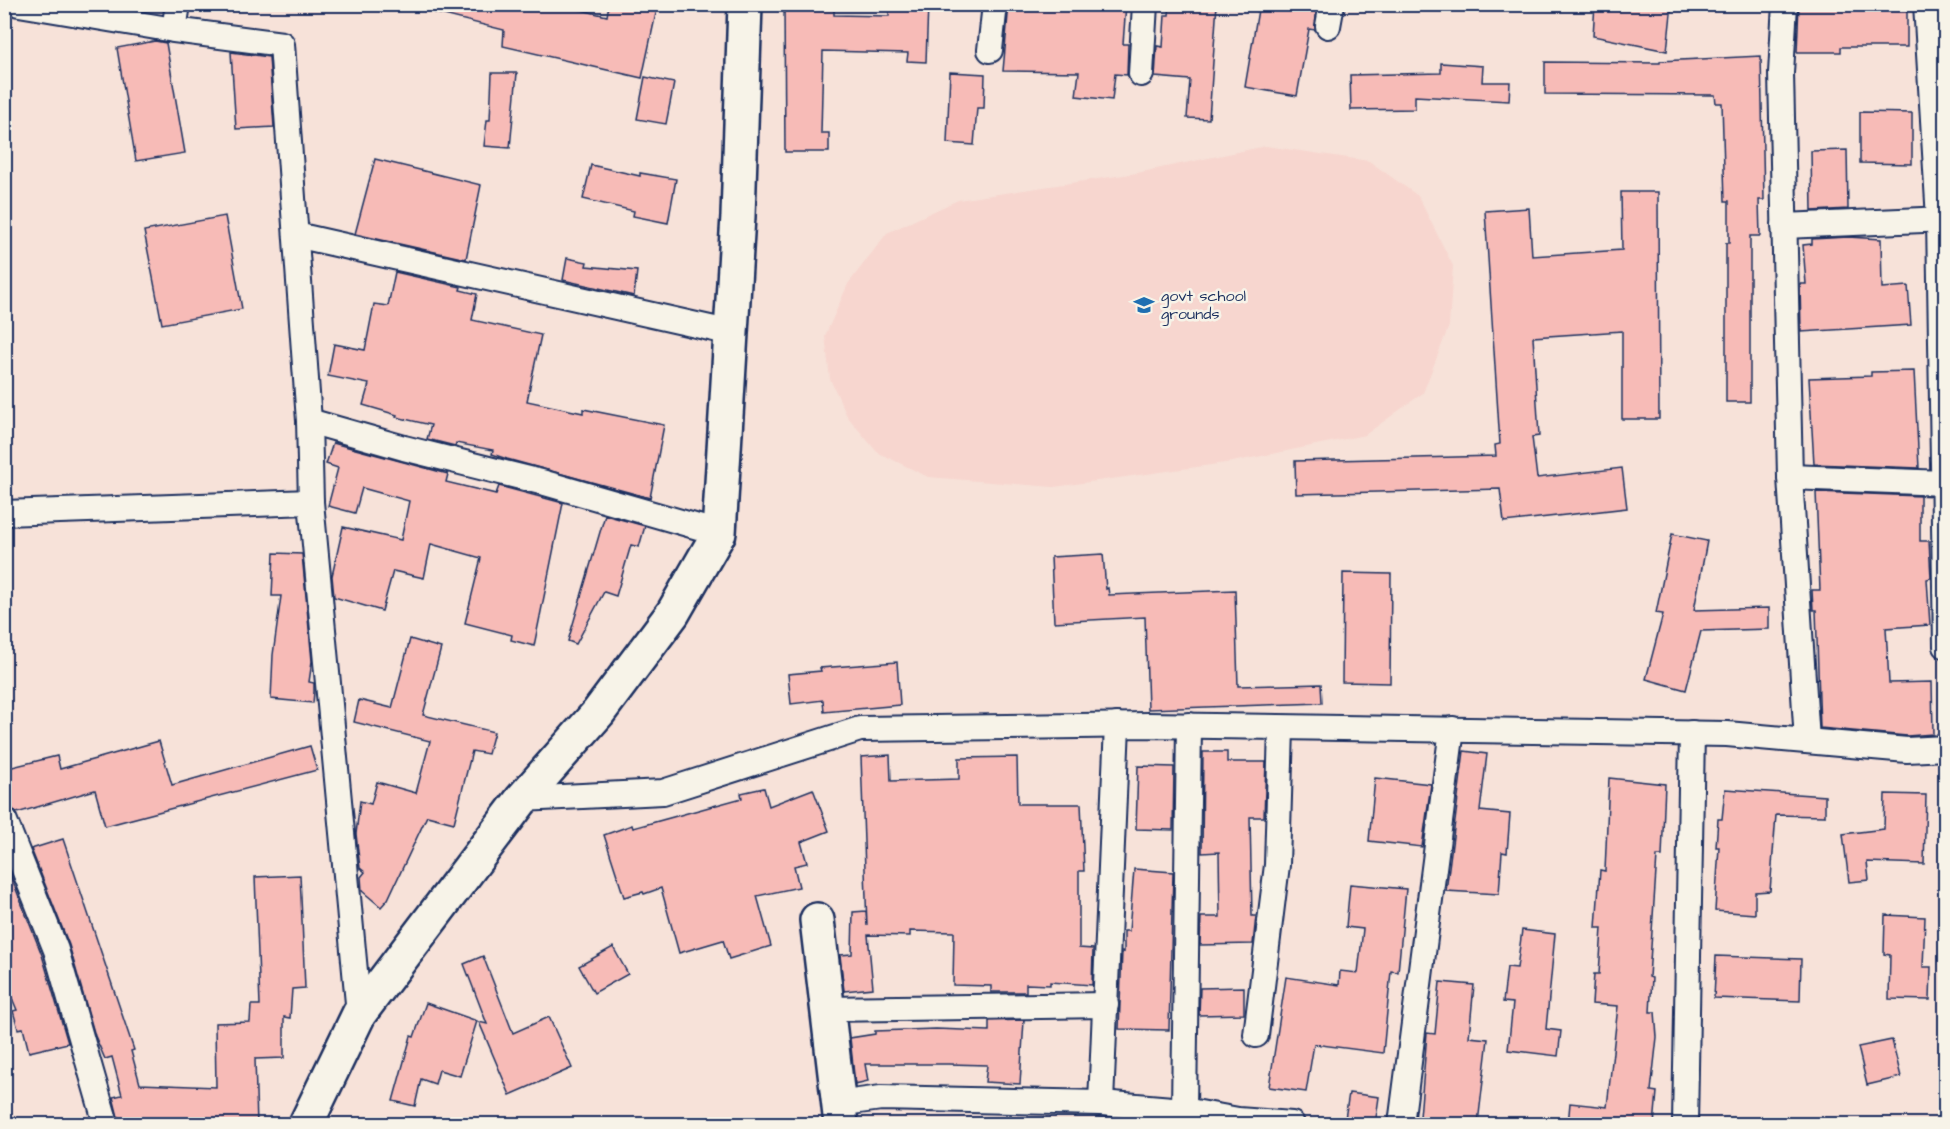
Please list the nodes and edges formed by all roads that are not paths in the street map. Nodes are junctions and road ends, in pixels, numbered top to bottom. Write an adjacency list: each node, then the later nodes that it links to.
1 (19, 4): 8 (street)
2 (178, 4): 8 (street)
3 (745, 4): 15 (main road)
4 (995, 4): 9 (street)
5 (1145, 4): 10 (street)
6 (1785, 4): 13 (street)
7 (1926, 4): 11 (street)
8 (174, 30): 14 (street)
9 (990, 50)
10 (1141, 74)
11 (1939, 103): 12 (street)
12 (1942, 219): 13 (street); 18 (street)
13 (1784, 225): 17 (street)
14 (296, 235): 15 (street); 16 (street)
15 (732, 333): 21 (main road)
16 (309, 421): 19 (street); 21 (street)
17 (1790, 477): 18 (street); 29 (street)
18 (1944, 483): 22 (street)
19 (311, 502): 20 (street); 36 (street)
20 (4, 513)
21 (719, 533): 31 (main road)
22 (1945, 597): 23 (street)
23 (1946, 646)
24 (1117, 725): 25 (street); 31 (street); 34 (street)
25 (1189, 725): 26 (street); 39 (street)
26 (1281, 728): 27 (street); 37 (street)
27 (1452, 729): 28 (street); 44 (street)
28 (1692, 733): 29 (street); 45 (street)
29 (1807, 741): 30 (street)
30 (1946, 748)
31 (522, 799): 36 (main road)
32 (4, 819): 42 (street)
33 (817, 920): 35 (main road)
34 (1106, 1005): 35 (street); 38 (street)
35 (826, 1009): 40 (main road)
36 (359, 1014): 43 (main road)
37 (1256, 1035)
38 (1101, 1103): 39 (street); 40 (street)
39 (1184, 1110): 41 (street)
40 (839, 1114)
41 (1292, 1124)
42 (106, 1125)
43 (306, 1125)
44 (1401, 1125)
45 (1685, 1125)

